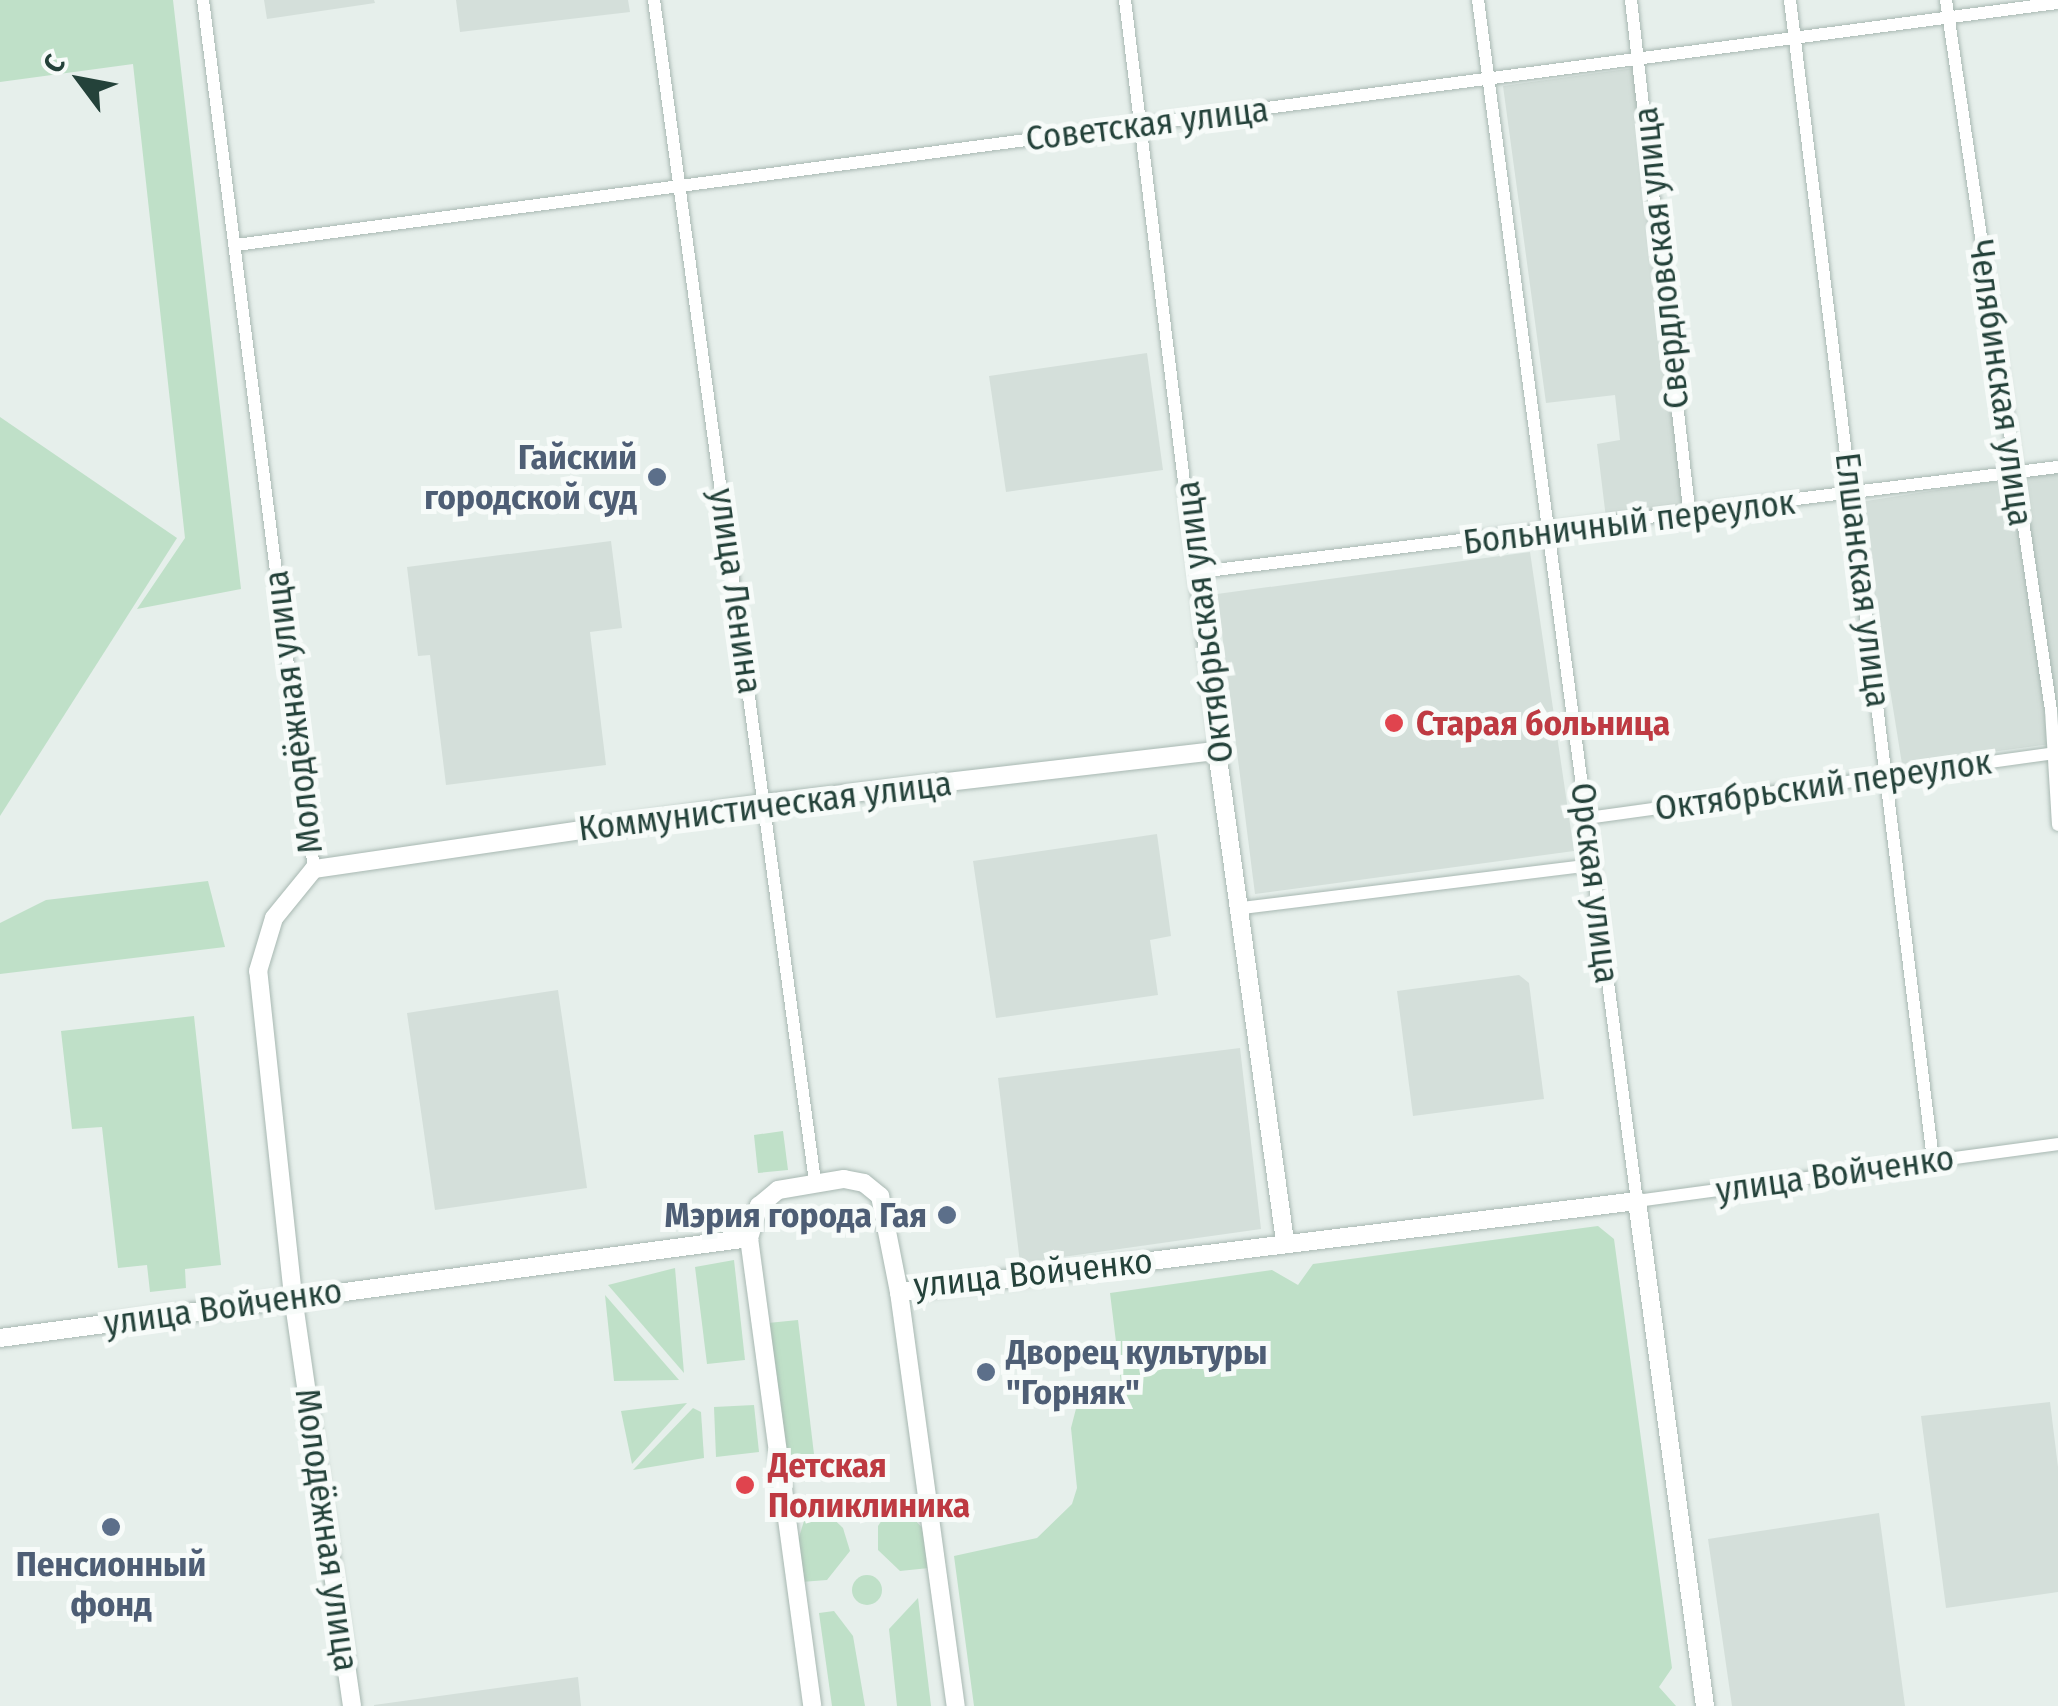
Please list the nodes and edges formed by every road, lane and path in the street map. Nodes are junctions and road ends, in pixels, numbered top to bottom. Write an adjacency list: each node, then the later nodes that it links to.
1 (203, 0): 15 (street, Молодёжная улица)
2 (654, 0): 14 (street, улица Ленина)
3 (1125, 0): 13 (street, Октябрьская улица)
4 (1478, 0): 12 (street, Орская улица)
5 (1631, 0): 11 (street, Свердловская улица)
6 (1790, 0): 10 (street, Елшанская улица)
7 (1946, 0): 9 (street, Челябинская улица)
8 (2058, 3): 9 (street, Советская улица)
9 (1948, 18): 10 (street, Советская улица); 17 (street, Челябинская улица)
10 (1795, 39): 11 (street, Советская улица); 18 (street, Елшанская улица)
11 (1638, 59): 12 (street, Советская улица); 19 (street, Свердловская улица)
12 (1488, 77): 13 (street, Советская улица); 20 (street, Орская улица)
13 (1142, 124): 14 (street, Советская улица); 21 (street, Октябрьская улица)
14 (678, 186): 15 (street, Советская улица); 25 (street, улица Ленина)
15 (236, 245): 29 (street, Молодёжная улица)
16 (2058, 467): 17 (street, Больничный переулок)
17 (2014, 474): 18 (street, Больничный переулок); 23 (street, Челябинская улица)
18 (1852, 495): 19 (street, Больничный переулок); 24 (street, Елшанская улица)
19 (1690, 516): 20 (street, Больничный переулок)
20 (1548, 531): 21 (street, Больничный переулок); 26 (street, Орская улица)
21 (1199, 572): 22 (street, Октябрьская улица)
22 (1217, 751): 25 (main road, Коммунистическая улица); 30 (main road, Октябрьская улица)
23 (2053, 754): 24 (street, Октябрьский переулок); 27 (street, Челябинская улица)
24 (1889, 777): 26 (street, Октябрьский переулок); 32 (street, Елшанская улица)
25 (766, 804): 29 (main road, Коммунистическая улица); 33 (street, улица Ленина)
26 (1587, 818): 28 (street, Орская улица)
27 (2058, 825)
28 (1593, 865): 30 (street); 34 (street, Орская улица)
29 (314, 869): 38 (main road, Молодёжная улица)
30 (1242, 908): 36 (main road, Октябрьская улица)
31 (2058, 1144): 32 (street, улица Войченко)
32 (1933, 1160): 34 (street, улица Войченко)
33 (815, 1182): 35 (main road, улица Войченко); 37 (main road, улица Войченко)
34 (1637, 1202): 36 (main road, улица Войченко); 43 (main road, Орская улица)
35 (750, 1238): 38 (main road, улица Войченко); 41 (main road)
36 (1285, 1244): 37 (main road, улица Войченко)
37 (899, 1292): 42 (main road)
38 (293, 1296): 39 (main road, улица Войченко); 40 (main road, Молодёжная улица)
39 (0, 1338)
40 (352, 1706)
41 (812, 1706)
42 (956, 1706)
43 (1705, 1706)

